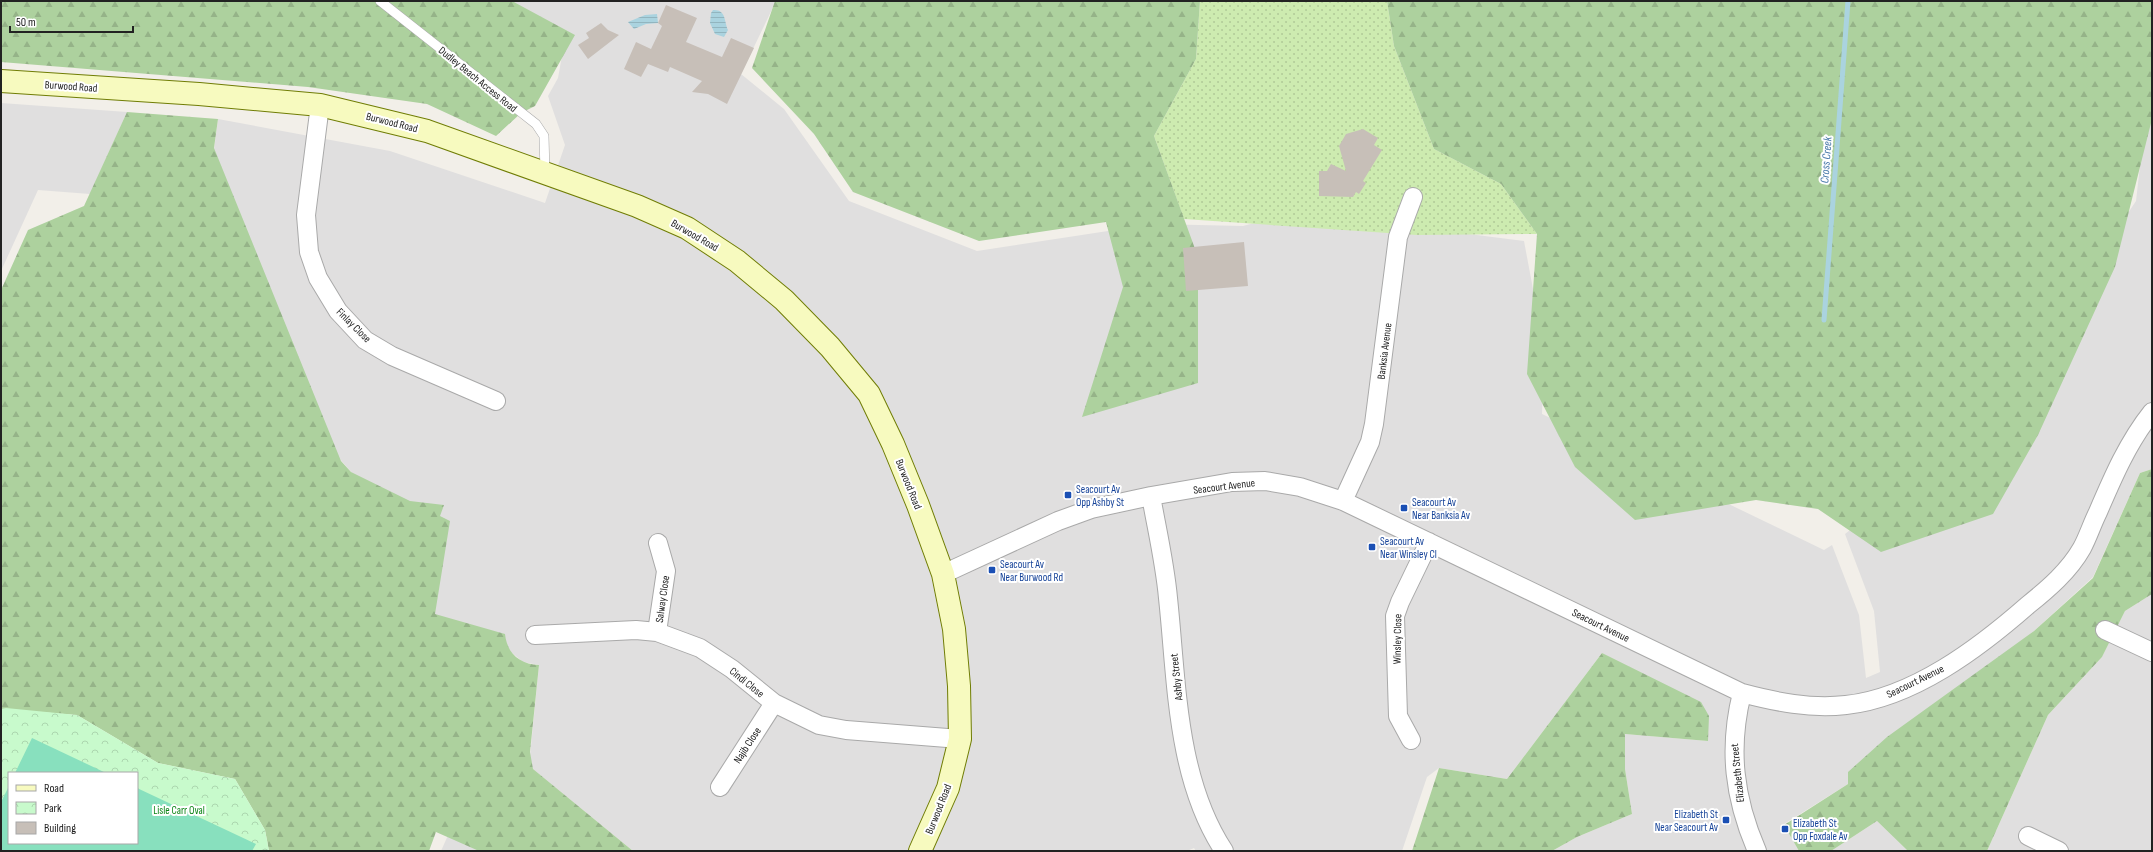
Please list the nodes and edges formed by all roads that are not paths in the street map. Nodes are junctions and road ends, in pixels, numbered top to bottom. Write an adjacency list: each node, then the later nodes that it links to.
1 (380, 1): 4 (lane, Dudley Beach Access Road)
2 (1, 81): 3 (main road, Burwood Road)
3 (320, 105): 4 (main road, Burwood Road); 6 (street, Finlay Close)
4 (545, 173): 12 (main road, Burwood Road)
5 (1413, 197): 9 (street, Banksia Avenue)
6 (496, 401)
7 (2152, 412): 17 (street, Seacourt Avenue)
8 (1151, 496): 9 (street, Seacourt Avenue); 12 (street, Seacourt Avenue); 24 (street, Ashby Street)
9 (1343, 501): 10 (street, Seacourt Avenue)
10 (1429, 542): 17 (street, Seacourt Avenue); 20 (street, Winsley Close)
11 (658, 543): 14 (street, Salway Close)
12 (943, 574): 19 (main road, Burwood Road)
13 (2105, 630): 16 (street)
14 (657, 632): 15 (street, Cindi Close); 18 (street, Cindi Close)
15 (535, 635)
16 (2152, 652)
17 (1742, 693): 25 (street, Elizabeth Street)
18 (774, 703): 19 (street, Cindi Close); 21 (street, Najib Close)
19 (960, 739): 23 (main road, Burwood Road)
20 (1411, 740)
21 (720, 787)
22 (2028, 836): 26 (street)
23 (920, 851)
24 (1224, 851)
25 (1757, 851)
26 (2059, 851)

